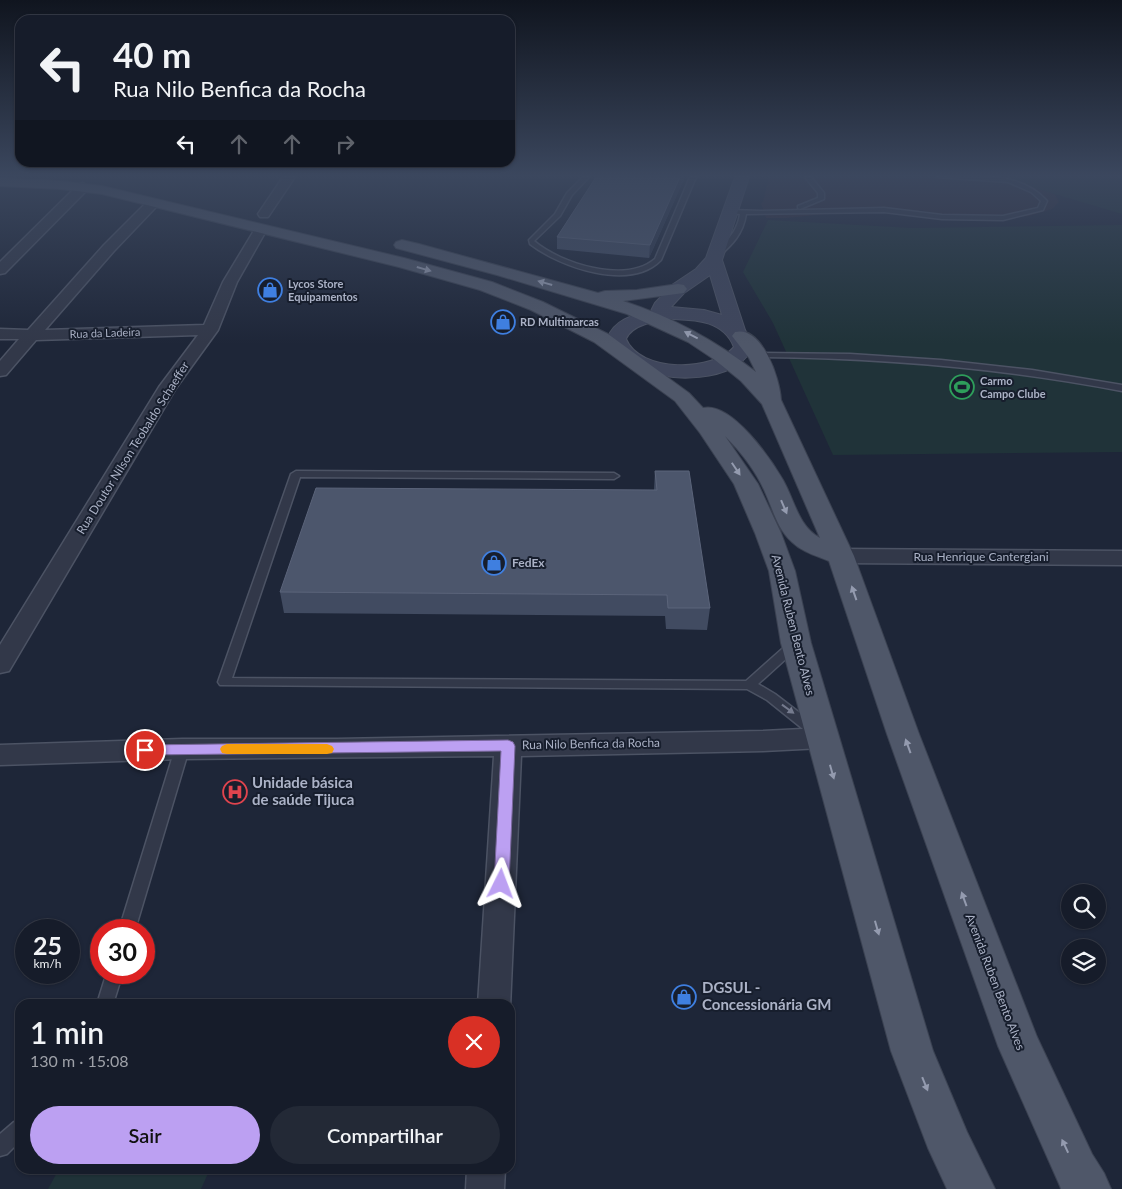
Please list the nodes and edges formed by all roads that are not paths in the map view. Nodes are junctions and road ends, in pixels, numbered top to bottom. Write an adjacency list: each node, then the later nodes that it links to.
1 (38, 232): 10 (street)
2 (125, 232): 17 (street)
3 (256, 232): 15 (street, Rua Doutor Nílson Teobaldo Schaeffer)
4 (298, 232): 19 (main road, Avenida Ruben Bento Alves, one-way to 19)
5 (539, 232): 6 (lane)
6 (670, 232)
7 (726, 232): 9 (street)
8 (386, 241): 12 (main road, Avenida Ruben Bento Alves, one-way to 8)
9 (715, 258): 11 (street); 14 (street)
10 (0, 270)
11 (678, 289): 12 (main road); 13 (street); 14 (street)
12 (592, 296): 13 (main road, Avenida Ruben Bento Alves)
13 (653, 315): 14 (street); 19 (street); 20 (main road, Avenida Ruben Bento Alves, one-way to 13)
14 (733, 329): 18 (main road); 20 (street)
15 (210, 330): 17 (street, Rua da Ladeira); 29 (street, Rua Doutor Nílson Teobaldo Schaeffer)
16 (0, 334): 17 (street, Rua da Ladeira)
17 (30, 335): 21 (street)
18 (759, 354): 22 (lane); 24 (main road)
19 (631, 358): 20 (street); 23 (main road, Avenida Ruben Bento Alves)
20 (731, 362): 24 (main road, Avenida Ruben Bento Alves)
21 (0, 371)
22 (1122, 388)
23 (682, 397): 26 (main road, one-way to 26); 28 (main road, Avenida Ruben Bento Alves, one-way to 28)
24 (772, 402): 26 (main road, Avenida Ruben Bento Alves)
25 (614, 476): 30 (lane)
26 (841, 556): 27 (street, Rua Henrique Cantergiani); 44 (main road, Avenida Ruben Bento Alves, one-way to 26)
27 (1122, 558)
28 (796, 643): 30 (lane); 31 (main road, Avenida Ruben Bento Alves)
29 (0, 665)
30 (749, 685): 31 (lane, one-way to 31)
31 (822, 738): 32 (street, Rua Nilo Benfica da Rocha); 43 (main road, Avenida Ruben Bento Alves, one-way to 43)
32 (508, 746): 33 (street, Rua Nilo Benfica da Rocha); 38 (street)
33 (182, 749): 34 (street, Rua Nilo Benfica da Rocha); 35 (lane)
34 (0, 754)
35 (130, 919)
36 (111, 984): 37 (lane)
37 (106, 999)
38 (495, 999)
39 (15, 1133): 40 (lane)
40 (0, 1147)
41 (486, 1174): 42 (street)
42 (485, 1189)
43 (972, 1189)
44 (1088, 1189)

